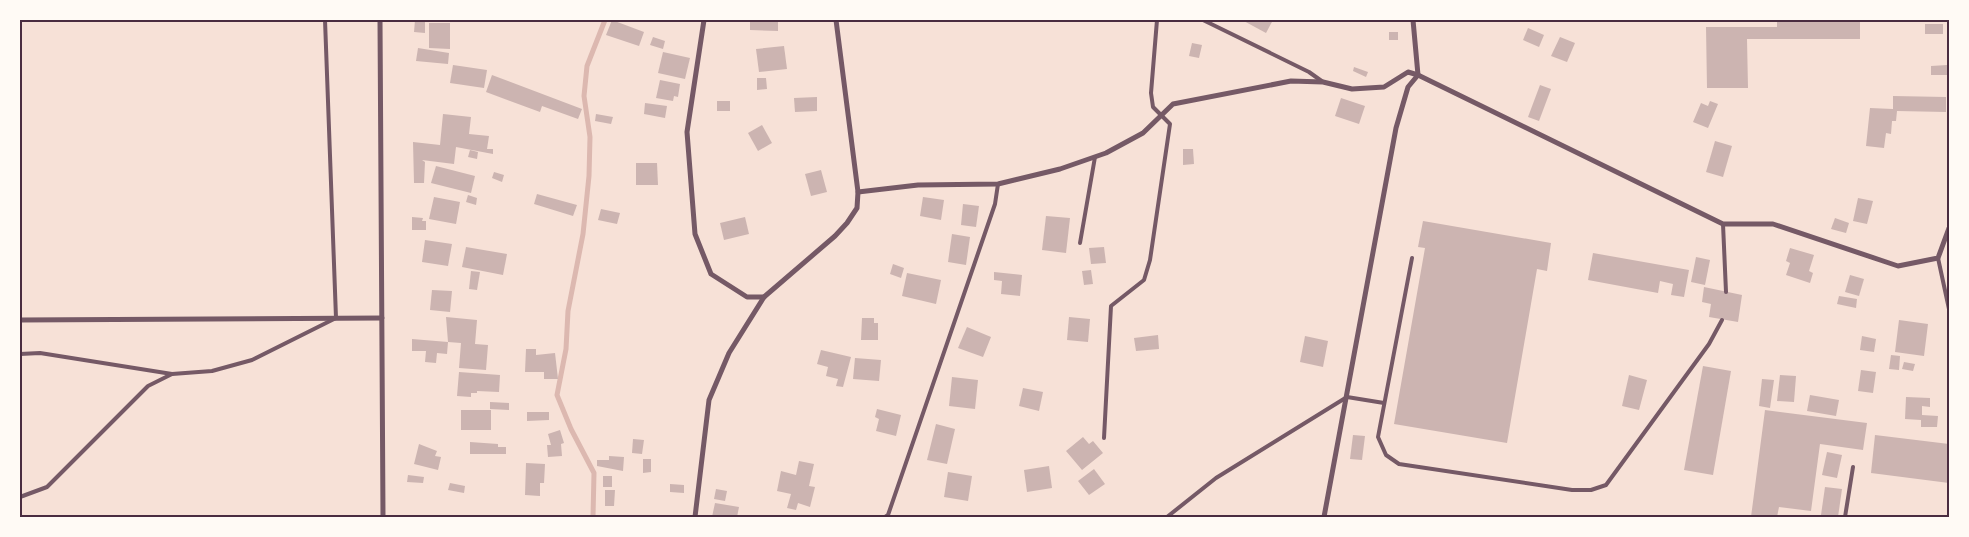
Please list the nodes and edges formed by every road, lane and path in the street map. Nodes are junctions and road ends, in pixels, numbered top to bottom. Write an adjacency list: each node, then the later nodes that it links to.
1 (325, 20): 22 (lane)
2 (380, 20): 23 (street)
3 (704, 20): 20 (street)
4 (836, 20): 13 (street)
5 (1157, 20): 10 (lane)
6 (1204, 20): 9 (lane)
7 (1413, 20): 8 (street)
8 (1418, 75): 9 (street); 14 (street); 28 (street)
9 (1323, 82): 10 (street)
10 (1160, 116): 11 (street); 30 (lane)
11 (1095, 157): 12 (street); 16 (lane)
12 (998, 184): 13 (street); 35 (lane)
13 (858, 192): 20 (street)
14 (1723, 224): 18 (street); 19 (lane)
15 (1949, 228): 18 (street)
16 (1080, 243)
17 (1412, 258): 29 (lane)
18 (1938, 258): 21 (lane)
19 (1726, 292)
20 (764, 297): 34 (street)
21 (1949, 309)
22 (336, 318): 23 (street); 24 (street); 27 (lane)
23 (382, 318): 33 (street)
24 (20, 320)
25 (1722, 320): 29 (lane)
26 (20, 354): 27 (lane)
27 (172, 374): 32 (lane)
28 (1347, 397): 29 (lane); 36 (lane); 37 (street)
29 (1384, 403)
30 (1104, 438)
31 (1853, 467): 38 (lane)
32 (20, 497)
33 (383, 517)
34 (695, 517)
35 (885, 517)
36 (1168, 517)
37 (1324, 517)
38 (1845, 517)

